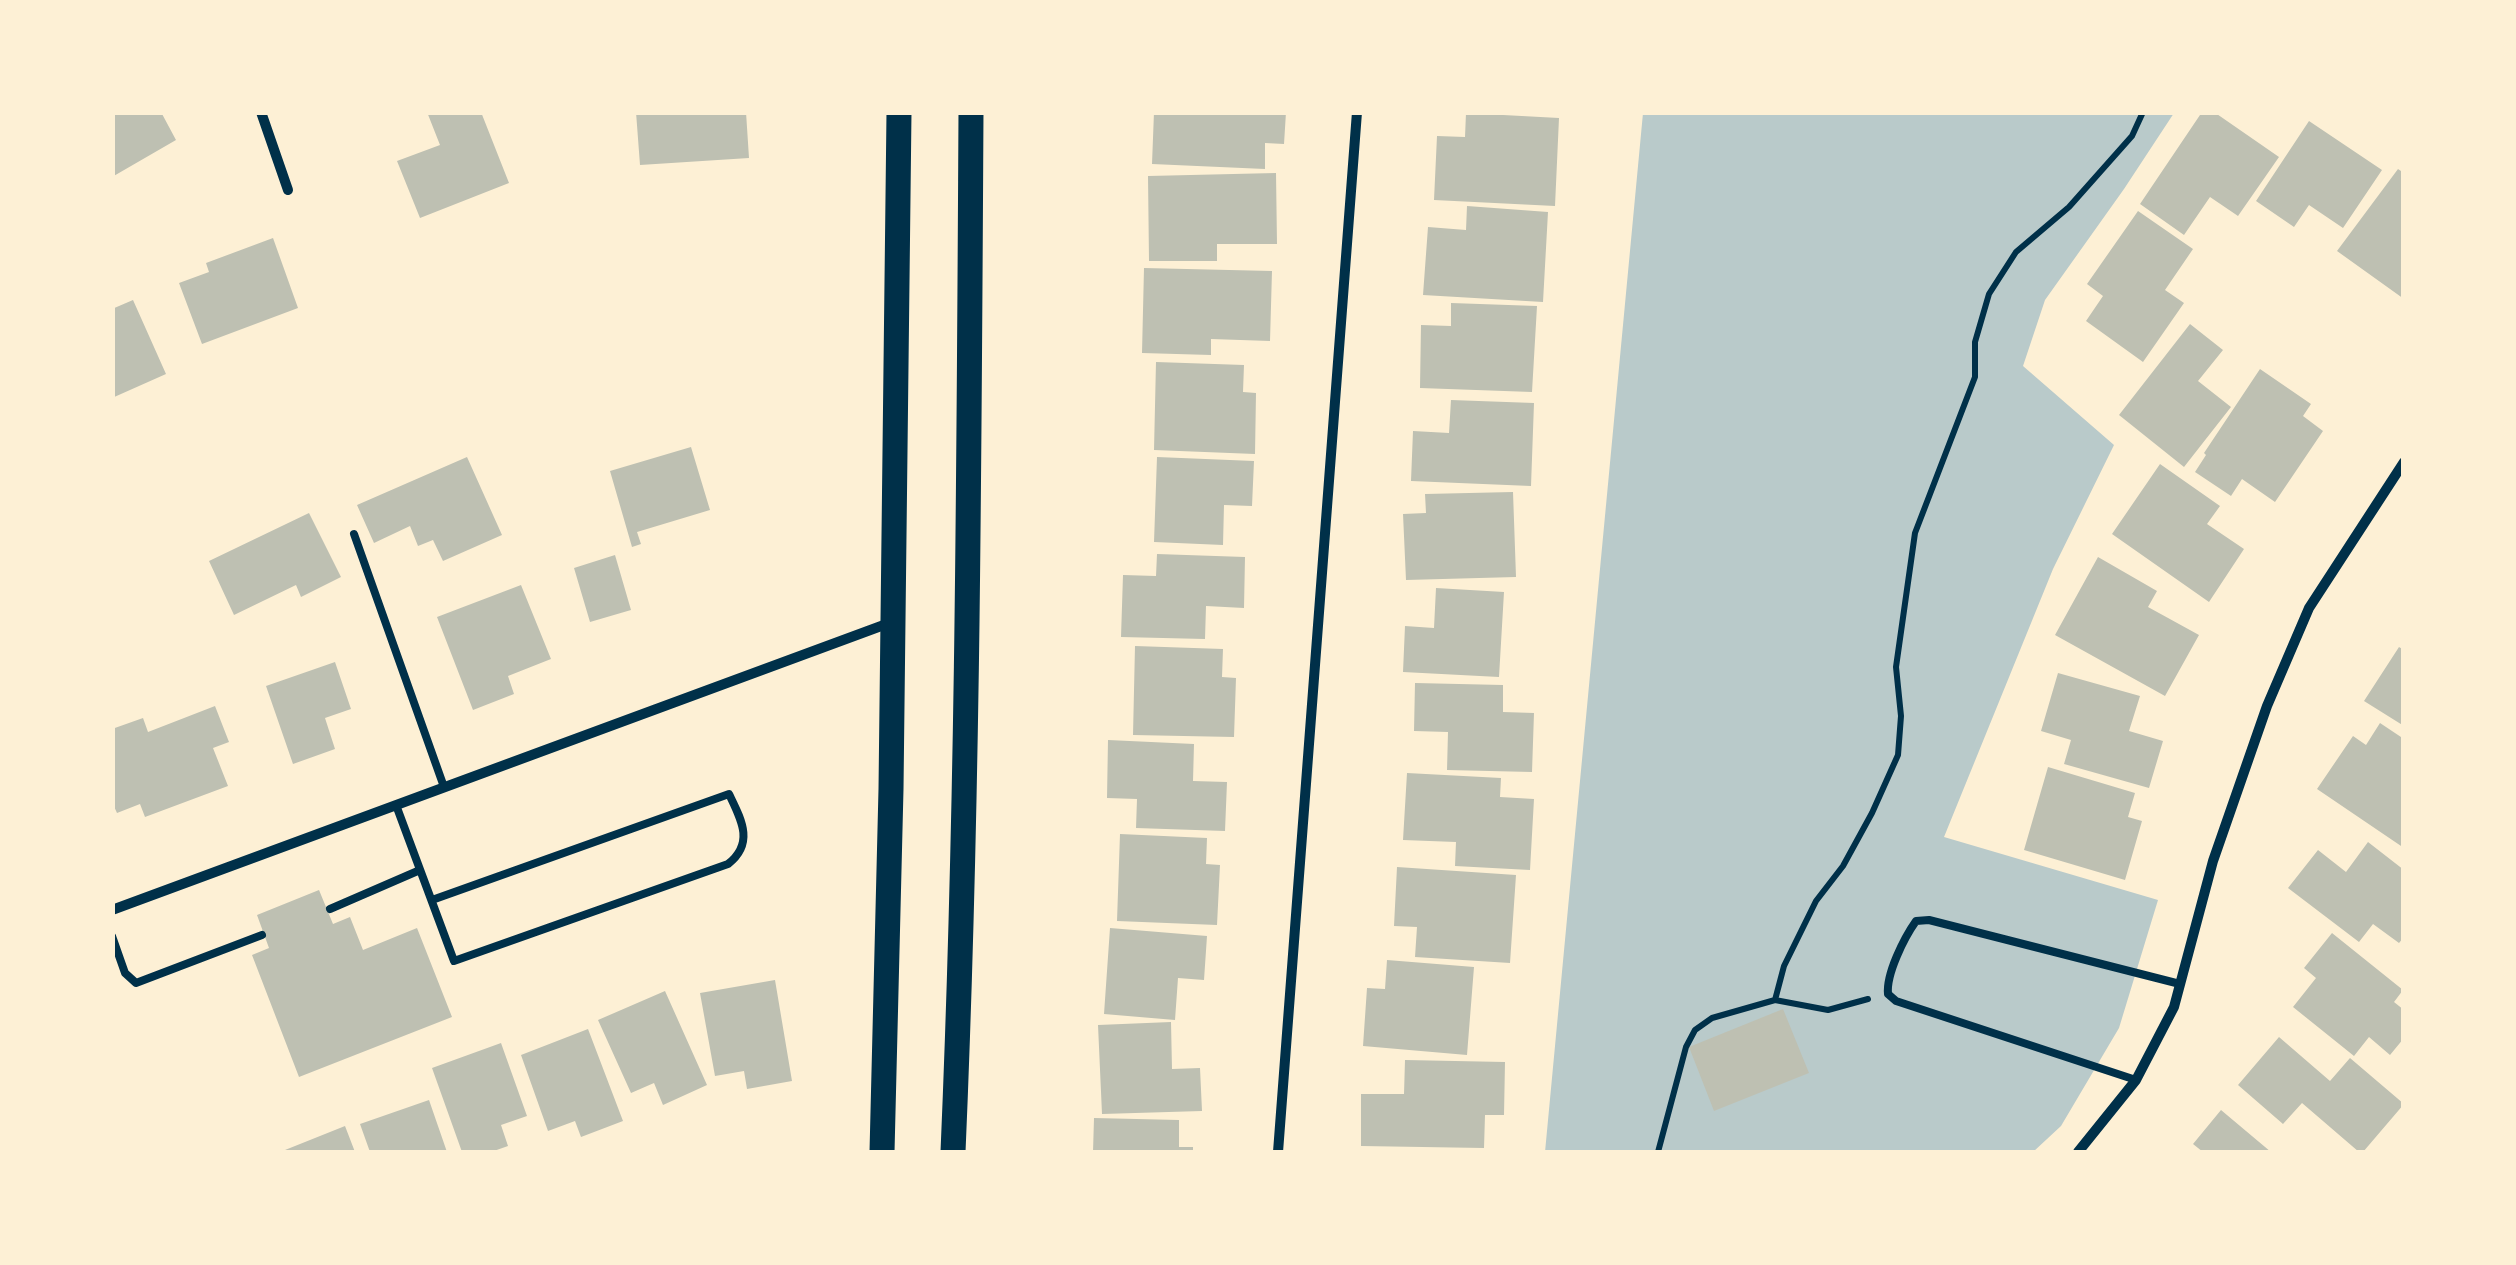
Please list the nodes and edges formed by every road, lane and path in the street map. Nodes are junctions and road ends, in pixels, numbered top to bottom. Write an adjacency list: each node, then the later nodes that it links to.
1 (261, 112): 6 (street)
2 (900, 112): 9 (main road)
3 (971, 112): 23 (main road)
4 (1357, 112): 24 (street)
5 (2143, 112): 20 (path)
6 (288, 190)
7 (2404, 462): 18 (street)
8 (354, 534): 10 (lane)
9 (893, 622): 10 (street); 22 (main road)
10 (444, 787): 11 (street)
11 (396, 805): 12 (lane); 14 (street)
12 (420, 870): 13 (lane); 15 (lane)
13 (432, 900): 13 (lane)
14 (112, 910)
15 (330, 910)
16 (262, 935): 17 (lane)
17 (112, 936)
18 (2180, 984): 19 (lane); 21 (street)
19 (1888, 994): 20 (path); 21 (lane)
20 (1775, 1000): 25 (path)
21 (2136, 1080): 26 (street)
22 (882, 1152)
23 (953, 1152)
24 (1278, 1152)
25 (1658, 1152)
26 (2078, 1152)

